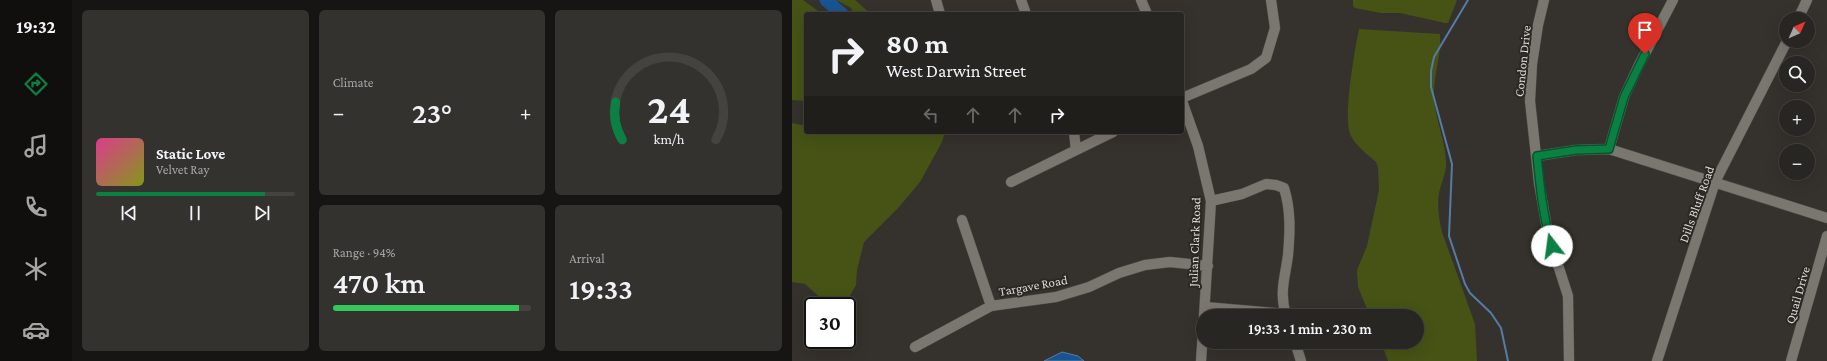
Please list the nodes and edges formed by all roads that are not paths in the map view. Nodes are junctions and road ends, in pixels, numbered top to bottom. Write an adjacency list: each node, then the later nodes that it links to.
1 (936, 0): 8 (street)
2 (1021, 0): 9 (street)
3 (1141, 0): 10 (street)
4 (1270, 0): 13 (street)
5 (1544, 0): 19 (street, Condon Drive)
6 (1673, 0): 17 (street)
7 (1808, 0): 11 (street)
8 (939, 12)
9 (1025, 12)
10 (1145, 12)
11 (1802, 12)
12 (1783, 48): 21 (street, Dills Bluff Road)
13 (1184, 97)
14 (1184, 107): 22 (street, Julian Clark Road)
15 (1074, 134): 18 (street)
16 (1109, 134): 18 (street)
17 (1609, 149): 19 (street); 21 (street)
18 (1076, 150): 20 (street)
19 (1537, 156): 35 (street, Condon Drive)
20 (1011, 182)
21 (1715, 182): 23 (street); 36 (street, Dills Bluff Road)
22 (1211, 201): 26 (street, Julian Clark Road); 29 (street)
23 (1827, 218)
24 (962, 220): 27 (street)
25 (1827, 236): 37 (street, Quail Drive)
26 (1208, 266): 27 (street, Targave Road); 28 (street, Julian Clark Road)
27 (991, 306): 30 (street, Targave Road)
28 (1204, 309)
29 (1285, 309)
30 (915, 347)
31 (1202, 349): 33 (street)
32 (1297, 349): 34 (street)
33 (1201, 361)
34 (1301, 361)
35 (1569, 361)
36 (1657, 361)
37 (1791, 361)

